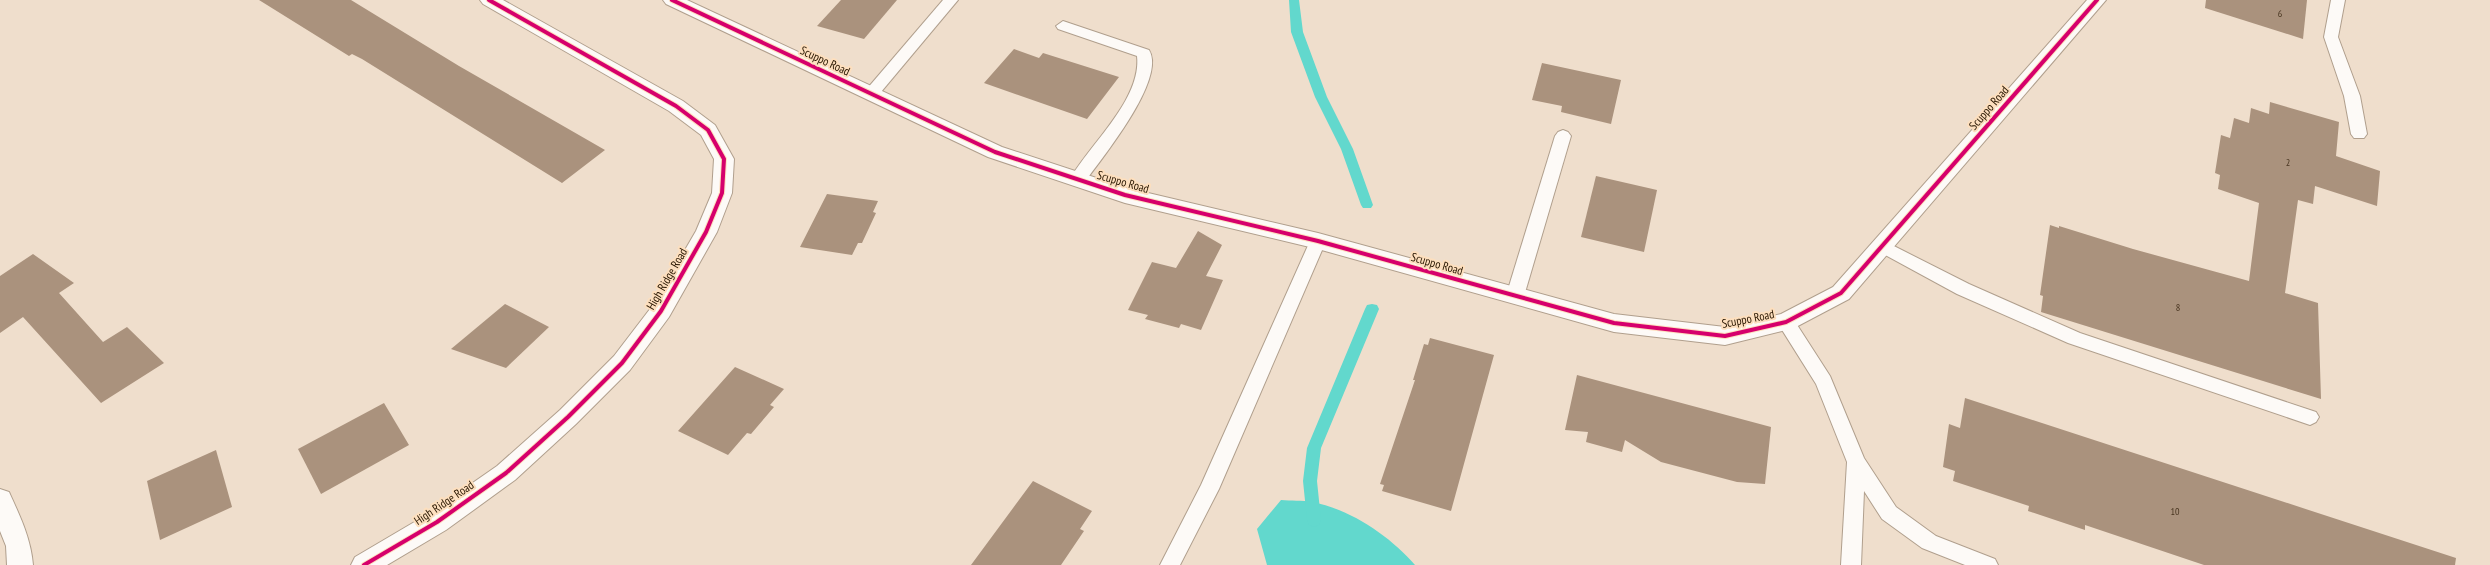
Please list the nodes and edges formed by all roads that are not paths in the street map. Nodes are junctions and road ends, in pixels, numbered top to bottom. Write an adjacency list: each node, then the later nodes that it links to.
1 (490, 0): 19 (street, High Ridge Road)
2 (672, 0): 7 (street, Scuppo Road)
3 (951, 0): 7 (lane)
4 (2097, 0): 12 (street, Scuppo Road)
5 (2338, 0): 8 (lane)
6 (1063, 26): 10 (lane)
7 (871, 94): 10 (street, Scuppo Road)
8 (2359, 134)
9 (1563, 136): 13 (lane)
10 (1078, 179): 11 (street, Scuppo Road)
11 (1318, 241): 13 (street, Scuppo Road); 20 (lane)
12 (1882, 246): 14 (street, Scuppo Road); 15 (lane)
13 (1515, 296): 14 (street, Scuppo Road)
14 (1786, 322): 16 (lane)
15 (2310, 417)
16 (1856, 462): 21 (lane); 22 (lane)
17 (0, 500): 18 (street)
18 (20, 565)
19 (364, 565)
20 (1170, 565)
21 (1851, 565)
22 (1988, 565)

